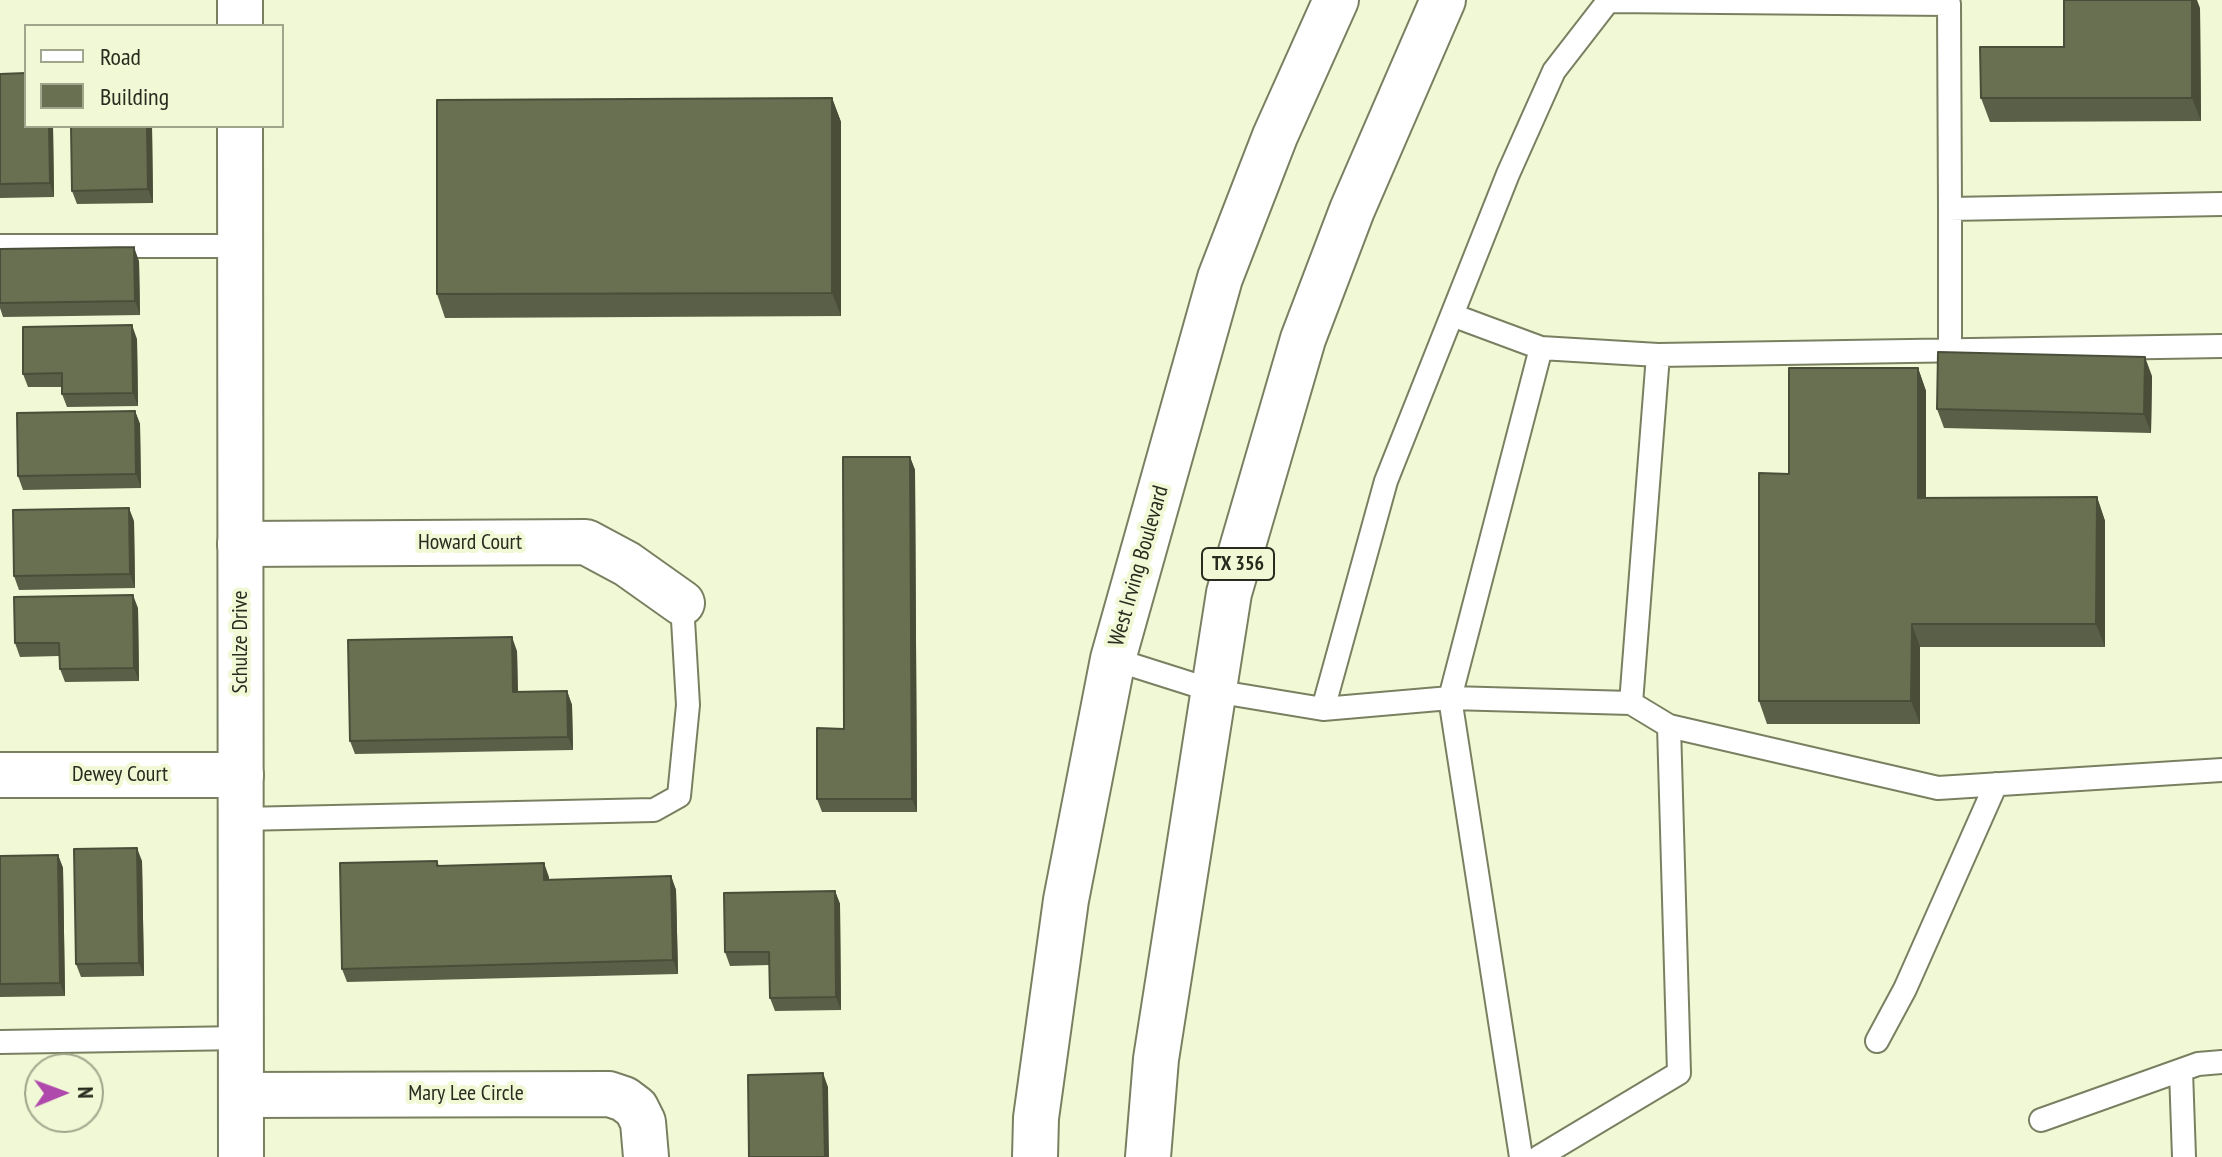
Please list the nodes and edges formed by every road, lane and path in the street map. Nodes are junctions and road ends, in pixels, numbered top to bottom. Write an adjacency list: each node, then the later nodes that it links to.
1 (240, 0): 6 (main road)
2 (1336, 0): 19 (main road, West Irving Boulevard)
3 (1443, 0): 20 (main road, TX 356)
4 (1609, 1): 5 (lane); 12 (lane)
5 (1949, 2): 9 (lane)
6 (240, 24)
7 (240, 128): 11 (main road, Schulze Drive)
8 (2222, 204): 9 (lane)
9 (1950, 209): 15 (lane)
10 (0, 246): 11 (lane)
11 (240, 246): 17 (main road, Schulze Drive)
12 (1452, 315): 14 (lane); 23 (lane)
13 (2222, 346): 15 (lane)
14 (1541, 348): 16 (lane); 21 (lane)
15 (1950, 350): 16 (lane)
16 (1658, 355): 22 (lane)
17 (240, 544): 18 (main road, Howard Court); 27 (main road, Schulze Drive)
18 (682, 603): 29 (lane)
19 (1113, 659): 20 (lane); 39 (main road, West Irving Boulevard)
20 (1214, 691): 23 (lane); 40 (main road, TX 356)
21 (1450, 698): 22 (lane); 23 (lane); 41 (lane)
22 (1631, 703): 24 (lane)
23 (1323, 709)
24 (1669, 726): 28 (lane); 42 (lane)
25 (2222, 770): 28 (lane)
26 (0, 775): 27 (main road, Dewey Court)
27 (241, 775): 29 (main road, Schulze Drive)
28 (1996, 784): 31 (lane)
29 (241, 819): 30 (main road, Schulze Drive)
30 (241, 1038): 32 (lane); 35 (main road, Schulze Drive)
31 (1877, 1041)
32 (0, 1042)
33 (2222, 1062): 34 (lane)
34 (2181, 1071): 36 (lane); 43 (lane)
35 (242, 1095): 37 (main road, Schulze Drive); 38 (main road, Mary Lee Circle)
36 (2041, 1120)
37 (241, 1157)
38 (646, 1157)
39 (1035, 1157)
40 (1148, 1157)
41 (1521, 1157)
42 (1539, 1157)
43 (2184, 1157)

